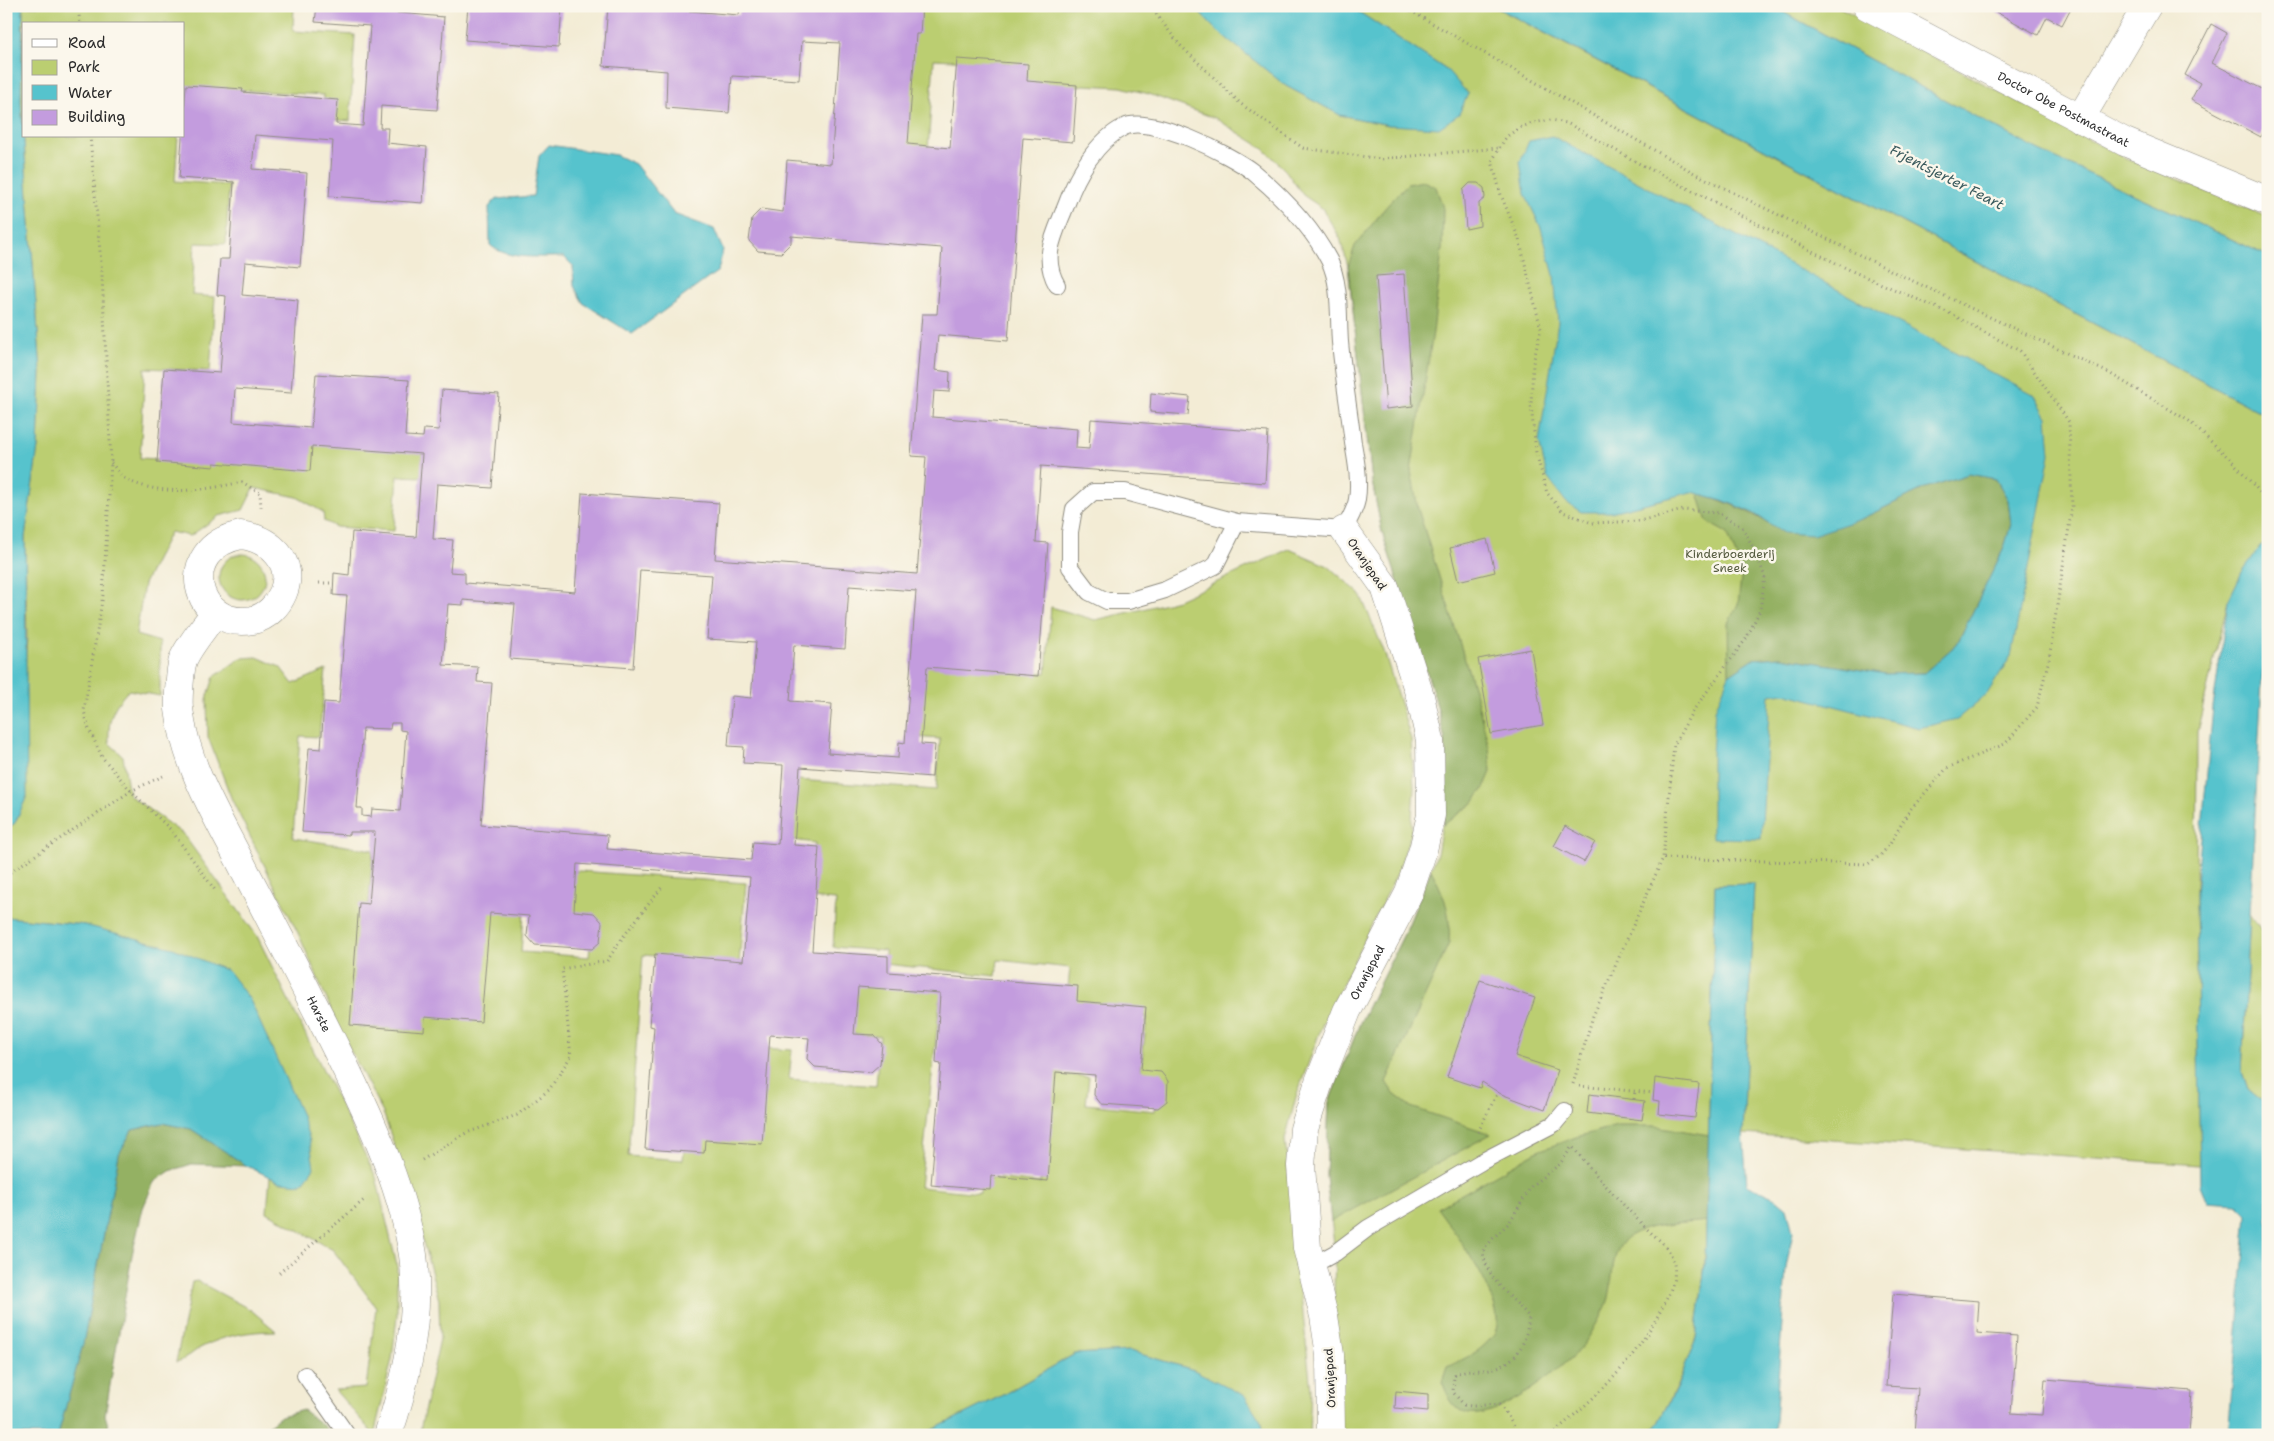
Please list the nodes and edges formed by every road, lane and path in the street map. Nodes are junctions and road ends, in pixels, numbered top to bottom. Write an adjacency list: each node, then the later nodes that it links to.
1 (78, 6): 6 (path)
2 (1150, 6): 9 (path)
3 (1402, 6): 13 (path)
4 (1867, 6): 7 (street, Doctor Obe Postmastraat)
5 (2147, 6): 7 (street)
6 (80, 22)
7 (2080, 119): 10 (street, Doctor Obe Postmastraat)
8 (90, 138): 12 (path)
9 (1498, 148): 20 (path); 20 (path)
10 (2268, 201)
11 (1057, 285): 15 (lane)
12 (111, 463): 16 (path); 19 (path)
13 (2268, 501)
14 (1237, 522): 14 (lane); 15 (lane)
15 (1344, 530): 30 (street, Oranjepad)
16 (256, 537): 17 (street); 17 (street)
17 (215, 612): 18 (street, Harste)
18 (191, 764): 19 (path); 29 (street, Harste)
19 (131, 791): 21 (path); 23 (path)
20 (1663, 858): 24 (path)
21 (6, 875)
22 (662, 887): 29 (path)
23 (219, 896)
24 (1573, 1085): 25 (path); 28 (path)
25 (1635, 1091): 26 (path); 27 (path)
26 (1654, 1092)
27 (1634, 1099)
28 (1565, 1111): 30 (lane)
29 (392, 1178): 31 (path); 34 (street, Harste)
30 (1311, 1266): 35 (street, Oranjepad)
31 (279, 1273)
32 (305, 1375): 33 (lane)
33 (347, 1435)
34 (388, 1435)
35 (1331, 1435)
36 (1518, 1435): 37 (path)
37 (1550, 1435)

